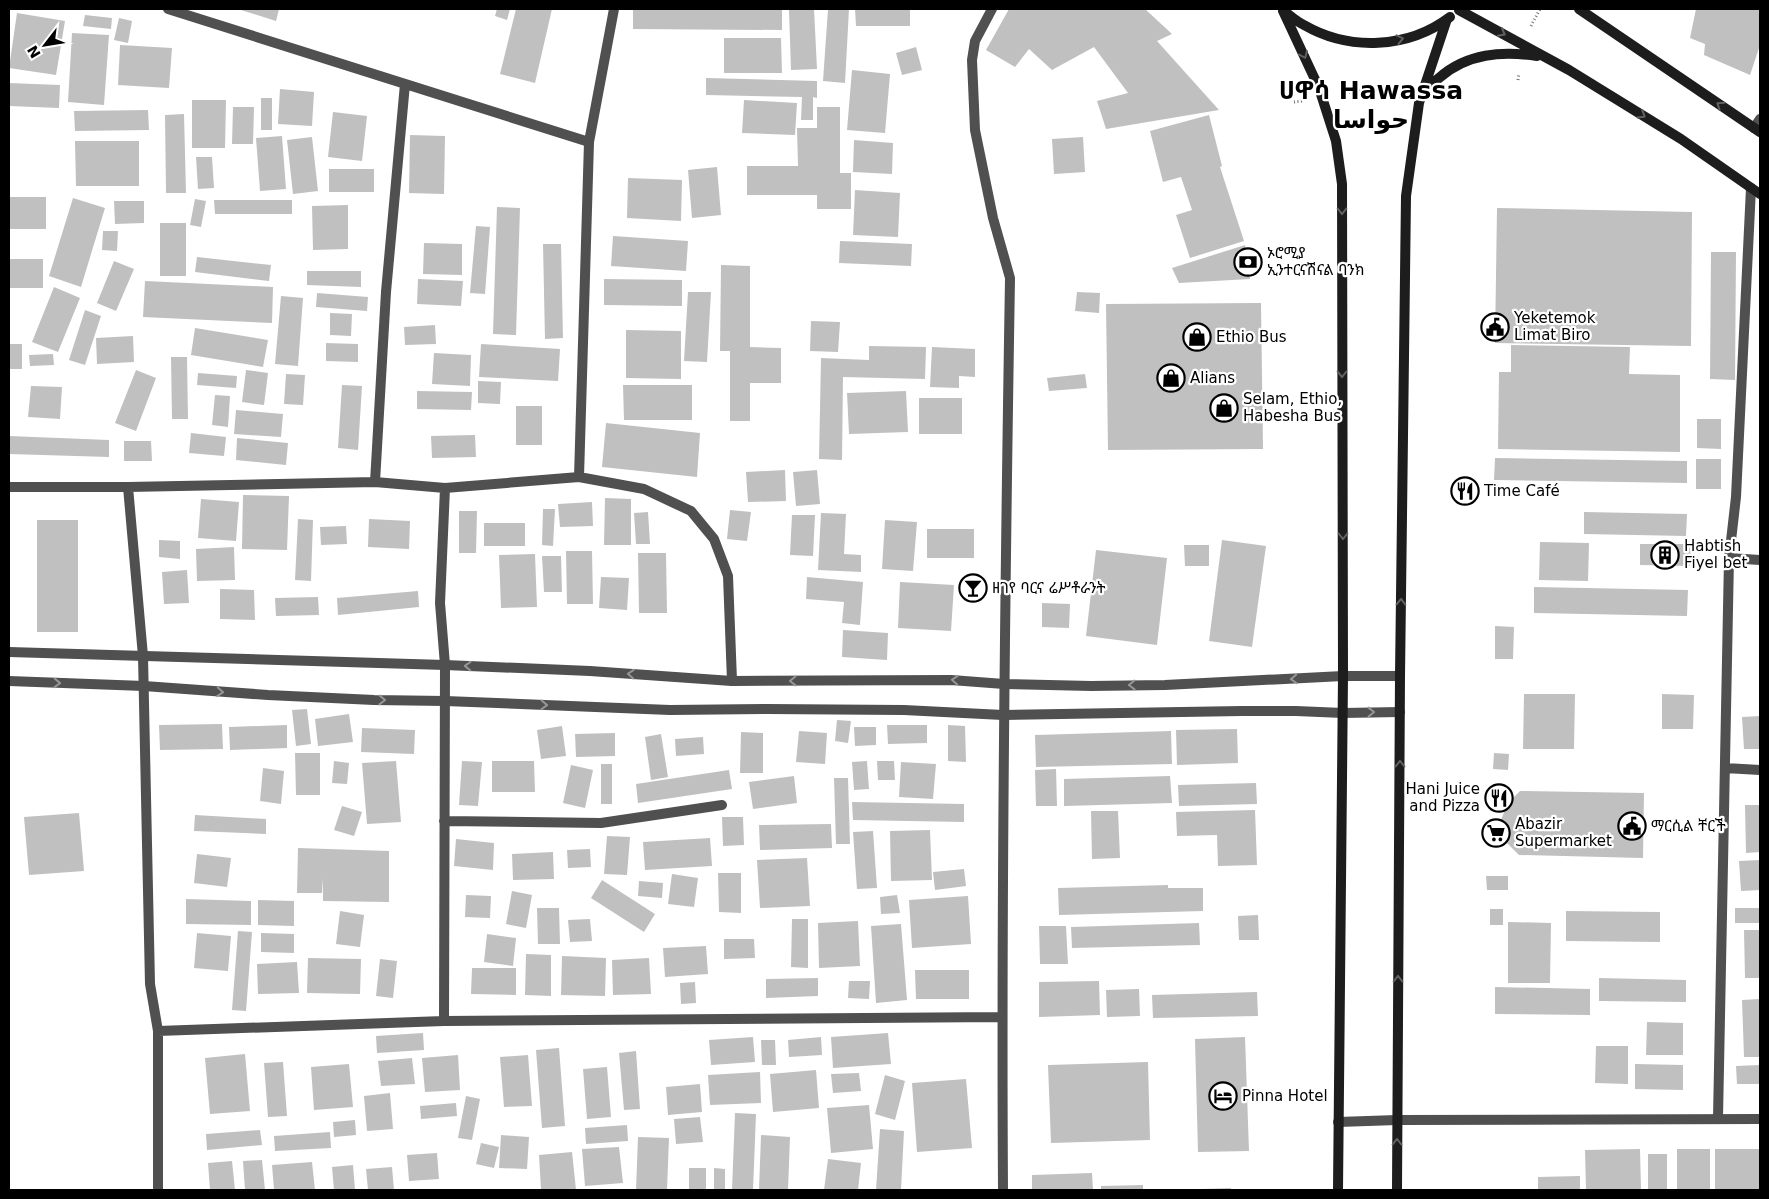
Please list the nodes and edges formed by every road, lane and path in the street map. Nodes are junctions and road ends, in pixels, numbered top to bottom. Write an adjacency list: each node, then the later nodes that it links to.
1 (168, 9): 9 (street)
2 (614, 9): 14 (street)
3 (992, 9): 30 (street)
4 (1579, 9): 13 (main road, one-way to 4)
5 (1282, 10): 7 (main road, one-way to 7); 10 (main road, one-way to 10)
6 (1460, 10): 7 (main road); 8 (main road, one-way to 8)
7 (1448, 19): 12 (main road)
8 (1545, 57): 12 (main road); 15 (main road, one-way to 15)
9 (405, 84): 14 (street); 17 (street)
10 (1322, 97): 11 (path); 12 (path); 26 (main road, one-way to 26)
11 (1294, 102)
12 (1419, 103): 27 (main road, one-way to 12)
13 (1758, 126)
14 (589, 142): 16 (street)
15 (1756, 191): 21 (street)
16 (579, 477): 20 (street); 29 (street)
17 (375, 482): 19 (street); 20 (street)
18 (9, 487): 19 (street)
19 (128, 487): 24 (street)
20 (444, 488): 25 (street)
21 (1729, 558): 22 (street); 36 (street)
22 (1760, 560)
23 (9, 652): 24 (street)
24 (143, 656): 25 (street); 31 (street)
25 (445, 666): 29 (street, one-way to 25); 32 (street)
26 (1343, 676): 27 (street); 30 (street, one-way to 30); 34 (main road)
27 (1400, 676): 33 (main road)
28 (9, 681): 31 (street, one-way to 31)
29 (732, 681): 30 (street, one-way to 29)
30 (1004, 684): 35 (street)
31 (144, 686): 32 (street, one-way to 32); 42 (street)
32 (445, 701): 35 (street, one-way to 35); 39 (street)
33 (1400, 712): 34 (street, one-way to 33); 45 (main road, one-way to 33)
34 (1343, 713): 35 (street); 46 (main road)
35 (1004, 715): 40 (street)
36 (1725, 768): 37 (street); 43 (street)
37 (1760, 770)
38 (722, 805): 39 (street)
39 (444, 821): 41 (street)
40 (1002, 1018): 41 (street); 48 (street)
41 (444, 1021): 42 (street)
42 (158, 1030): 47 (street)
43 (1718, 1118): 44 (street); 45 (street)
44 (1760, 1119)
45 (1397, 1120): 46 (street); 50 (main road, one-way to 45)
46 (1338, 1122): 49 (main road)
47 (158, 1190)
48 (1003, 1190)
49 (1338, 1190)
50 (1397, 1190)

